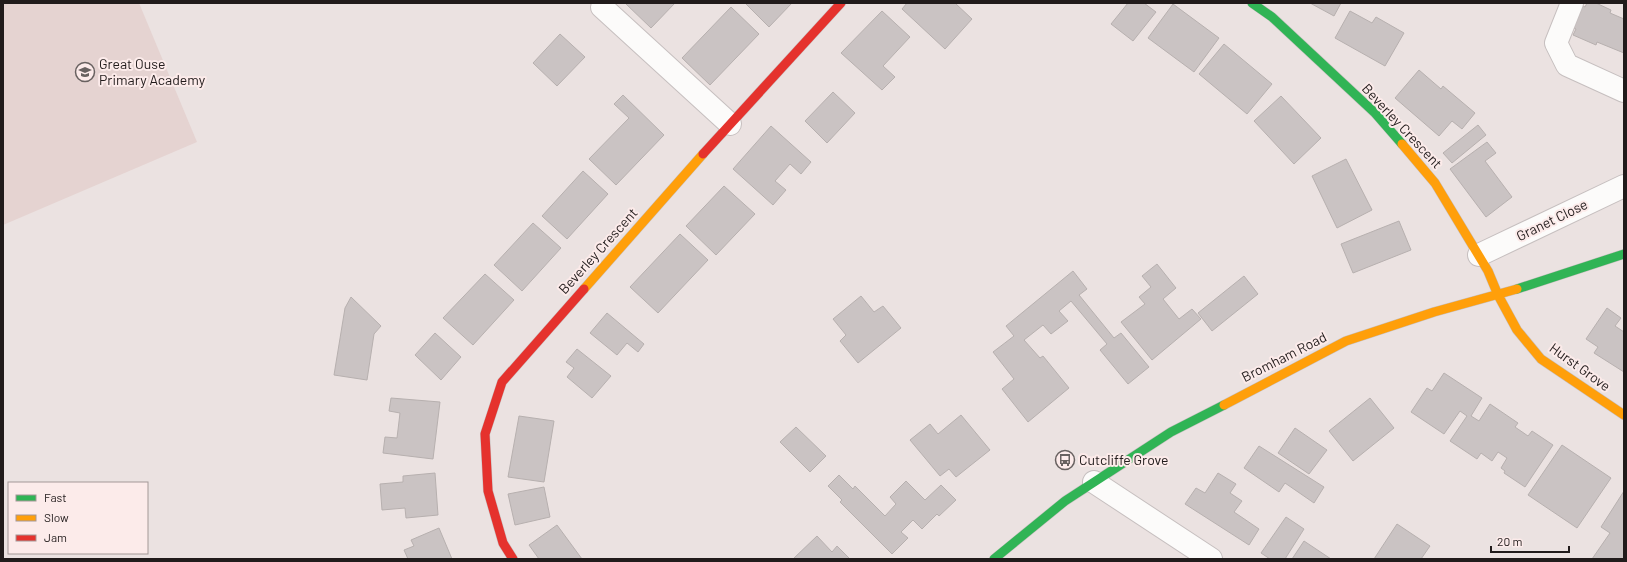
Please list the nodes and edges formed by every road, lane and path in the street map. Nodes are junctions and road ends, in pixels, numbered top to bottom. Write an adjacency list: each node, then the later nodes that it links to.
1 (841, 3): 6 (street, Beverley Crescent)
2 (1252, 3): 9 (street, Beverley Crescent)
3 (1572, 3): 5 (street)
4 (602, 7): 6 (street)
5 (1624, 91)
6 (730, 124): 13 (street, Beverley Crescent)
7 (1624, 186): 9 (street, Granet Close)
8 (1624, 254): 10 (street, Bromham Road)
9 (1479, 255): 10 (street, Beverley Crescent)
10 (1498, 295): 11 (street, Hurst Grove); 12 (street, Bromham Road)
11 (1624, 415)
12 (1094, 482): 14 (street, Bromham Road); 15 (street)
13 (513, 559)
14 (994, 559)
15 (1211, 559)

